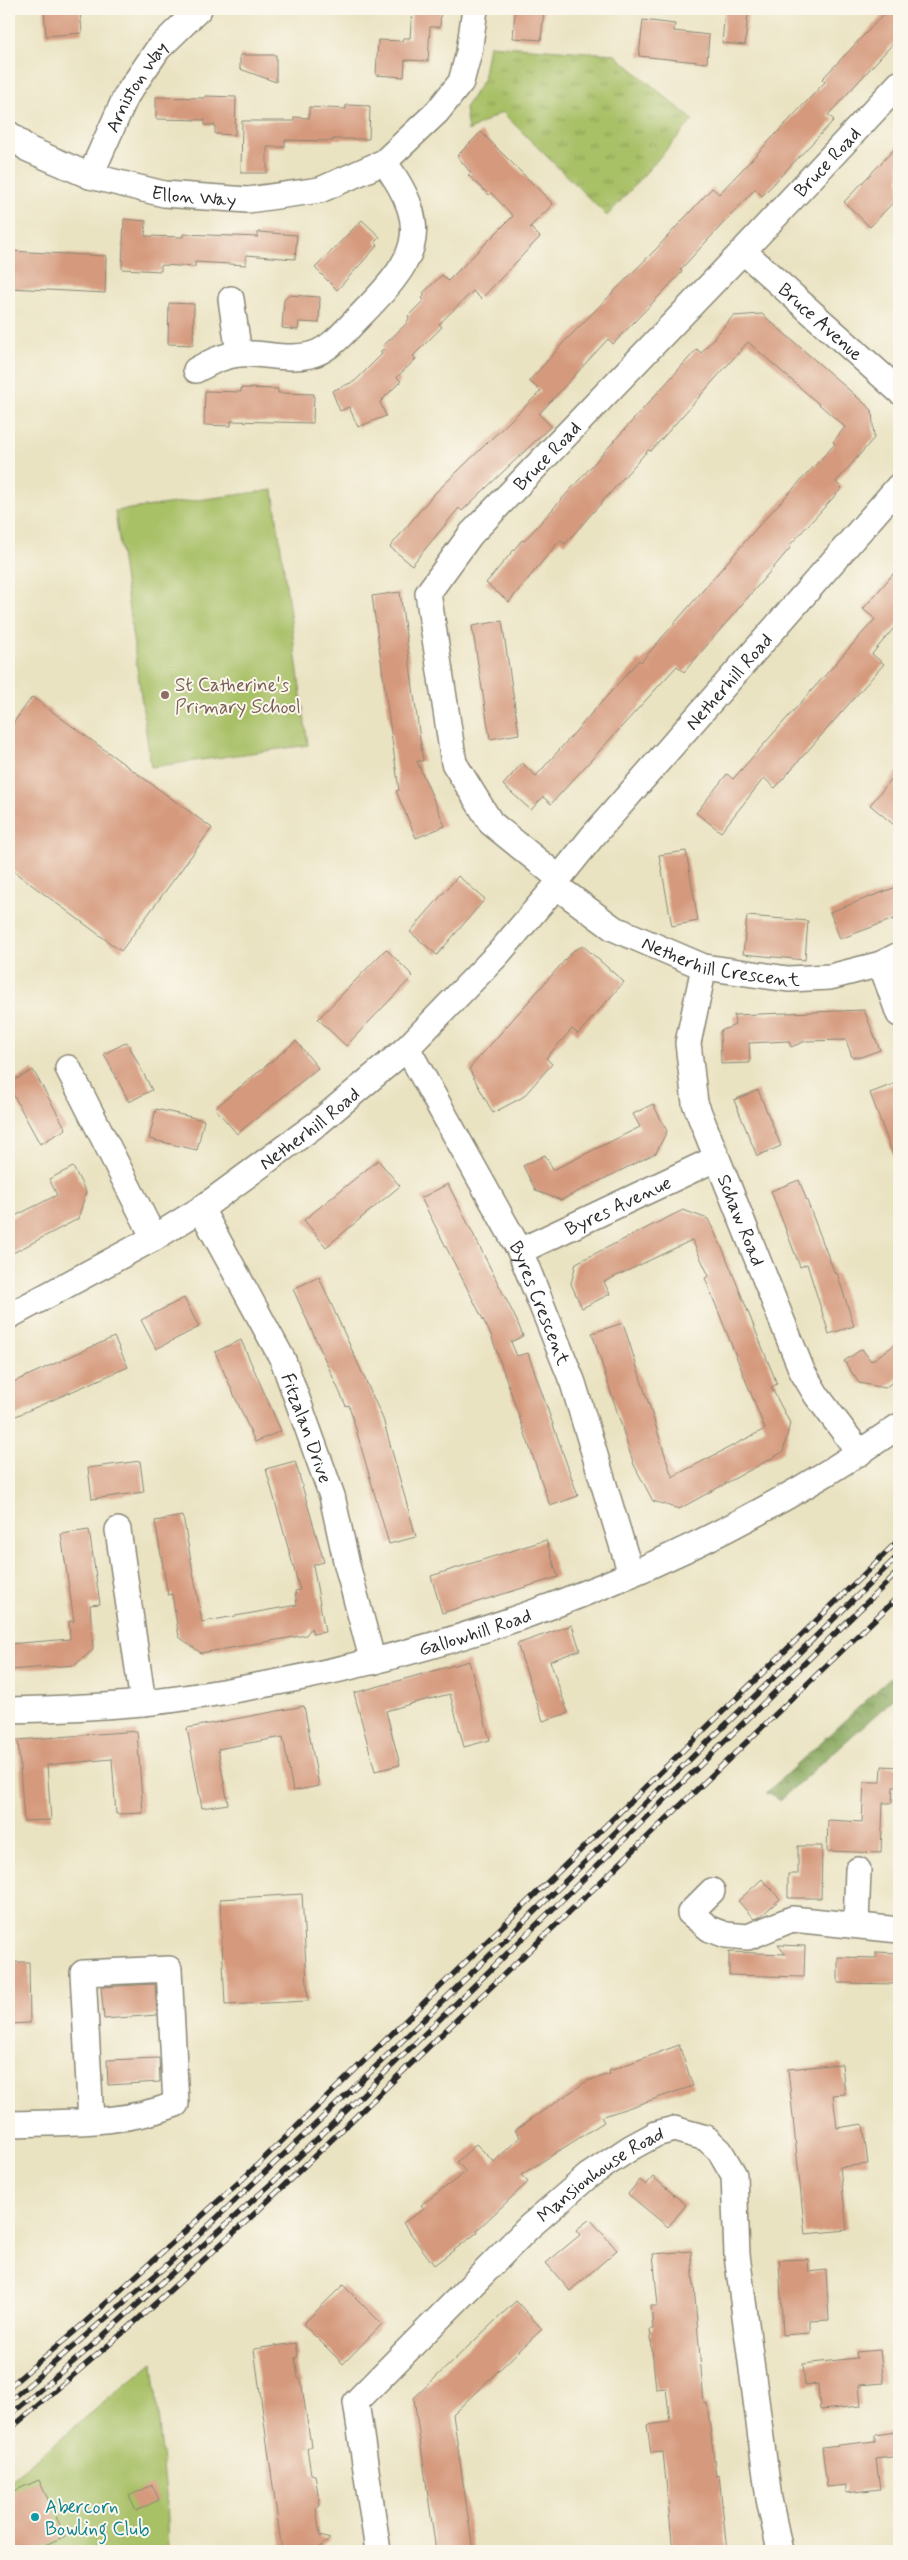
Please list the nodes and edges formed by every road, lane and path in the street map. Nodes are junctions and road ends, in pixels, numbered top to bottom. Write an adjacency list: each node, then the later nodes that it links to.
1 (199, 9): 6 (street, Arniston Way)
2 (475, 9): 5 (street, Ellon Way)
3 (899, 84): 7 (street, Bruce Road)
4 (9, 134): 6 (street, Ellon Way)
5 (384, 162): 6 (street, Ellon Way); 9 (street)
6 (90, 176)
7 (743, 251): 11 (street, Bruce Avenue); 14 (street, Bruce Road)
8 (231, 299): 9 (street)
9 (239, 354): 10 (street)
10 (196, 370)
11 (899, 391)
12 (899, 486): 14 (street, Netherhill Road)
13 (899, 506): 14 (street, Netherhill Road)
14 (557, 882): 16 (street, Netherhill Crescent); 18 (street, Netherhill Road)
15 (890, 959): 16 (street, Netherhill Crescent); 17 (street)
16 (704, 967): 20 (street, Schaw Road)
17 (899, 1014)
18 (407, 1048): 21 (street, Netherhill Road); 23 (street, Byres Crescent)
19 (68, 1068): 22 (street)
20 (716, 1159): 23 (street, Byres Avenue); 26 (street, Schaw Road)
21 (201, 1209): 22 (street, Netherhill Road); 29 (street, Fitzalan Drive)
22 (154, 1238): 24 (street, Netherhill Road)
23 (520, 1251): 28 (street, Byres Crescent)
24 (9, 1316)
25 (899, 1426): 26 (street, Gallowhill Road)
26 (860, 1453): 28 (street, Gallowhill Road)
27 (118, 1530): 30 (street)
28 (631, 1574): 29 (street, Gallowhill Road)
29 (373, 1662): 30 (street, Gallowhill Road)
30 (143, 1703): 31 (street, Gallowhill Road)
31 (9, 1710)
32 (858, 1870): 34 (street)
33 (712, 1892): 34 (street)
34 (856, 1925): 35 (street)
35 (899, 1930)
36 (90, 2121): 36 (street); 37 (street)
37 (9, 2124)
38 (378, 2551): 39 (street, Mansionhouse Road)
39 (780, 2551)

